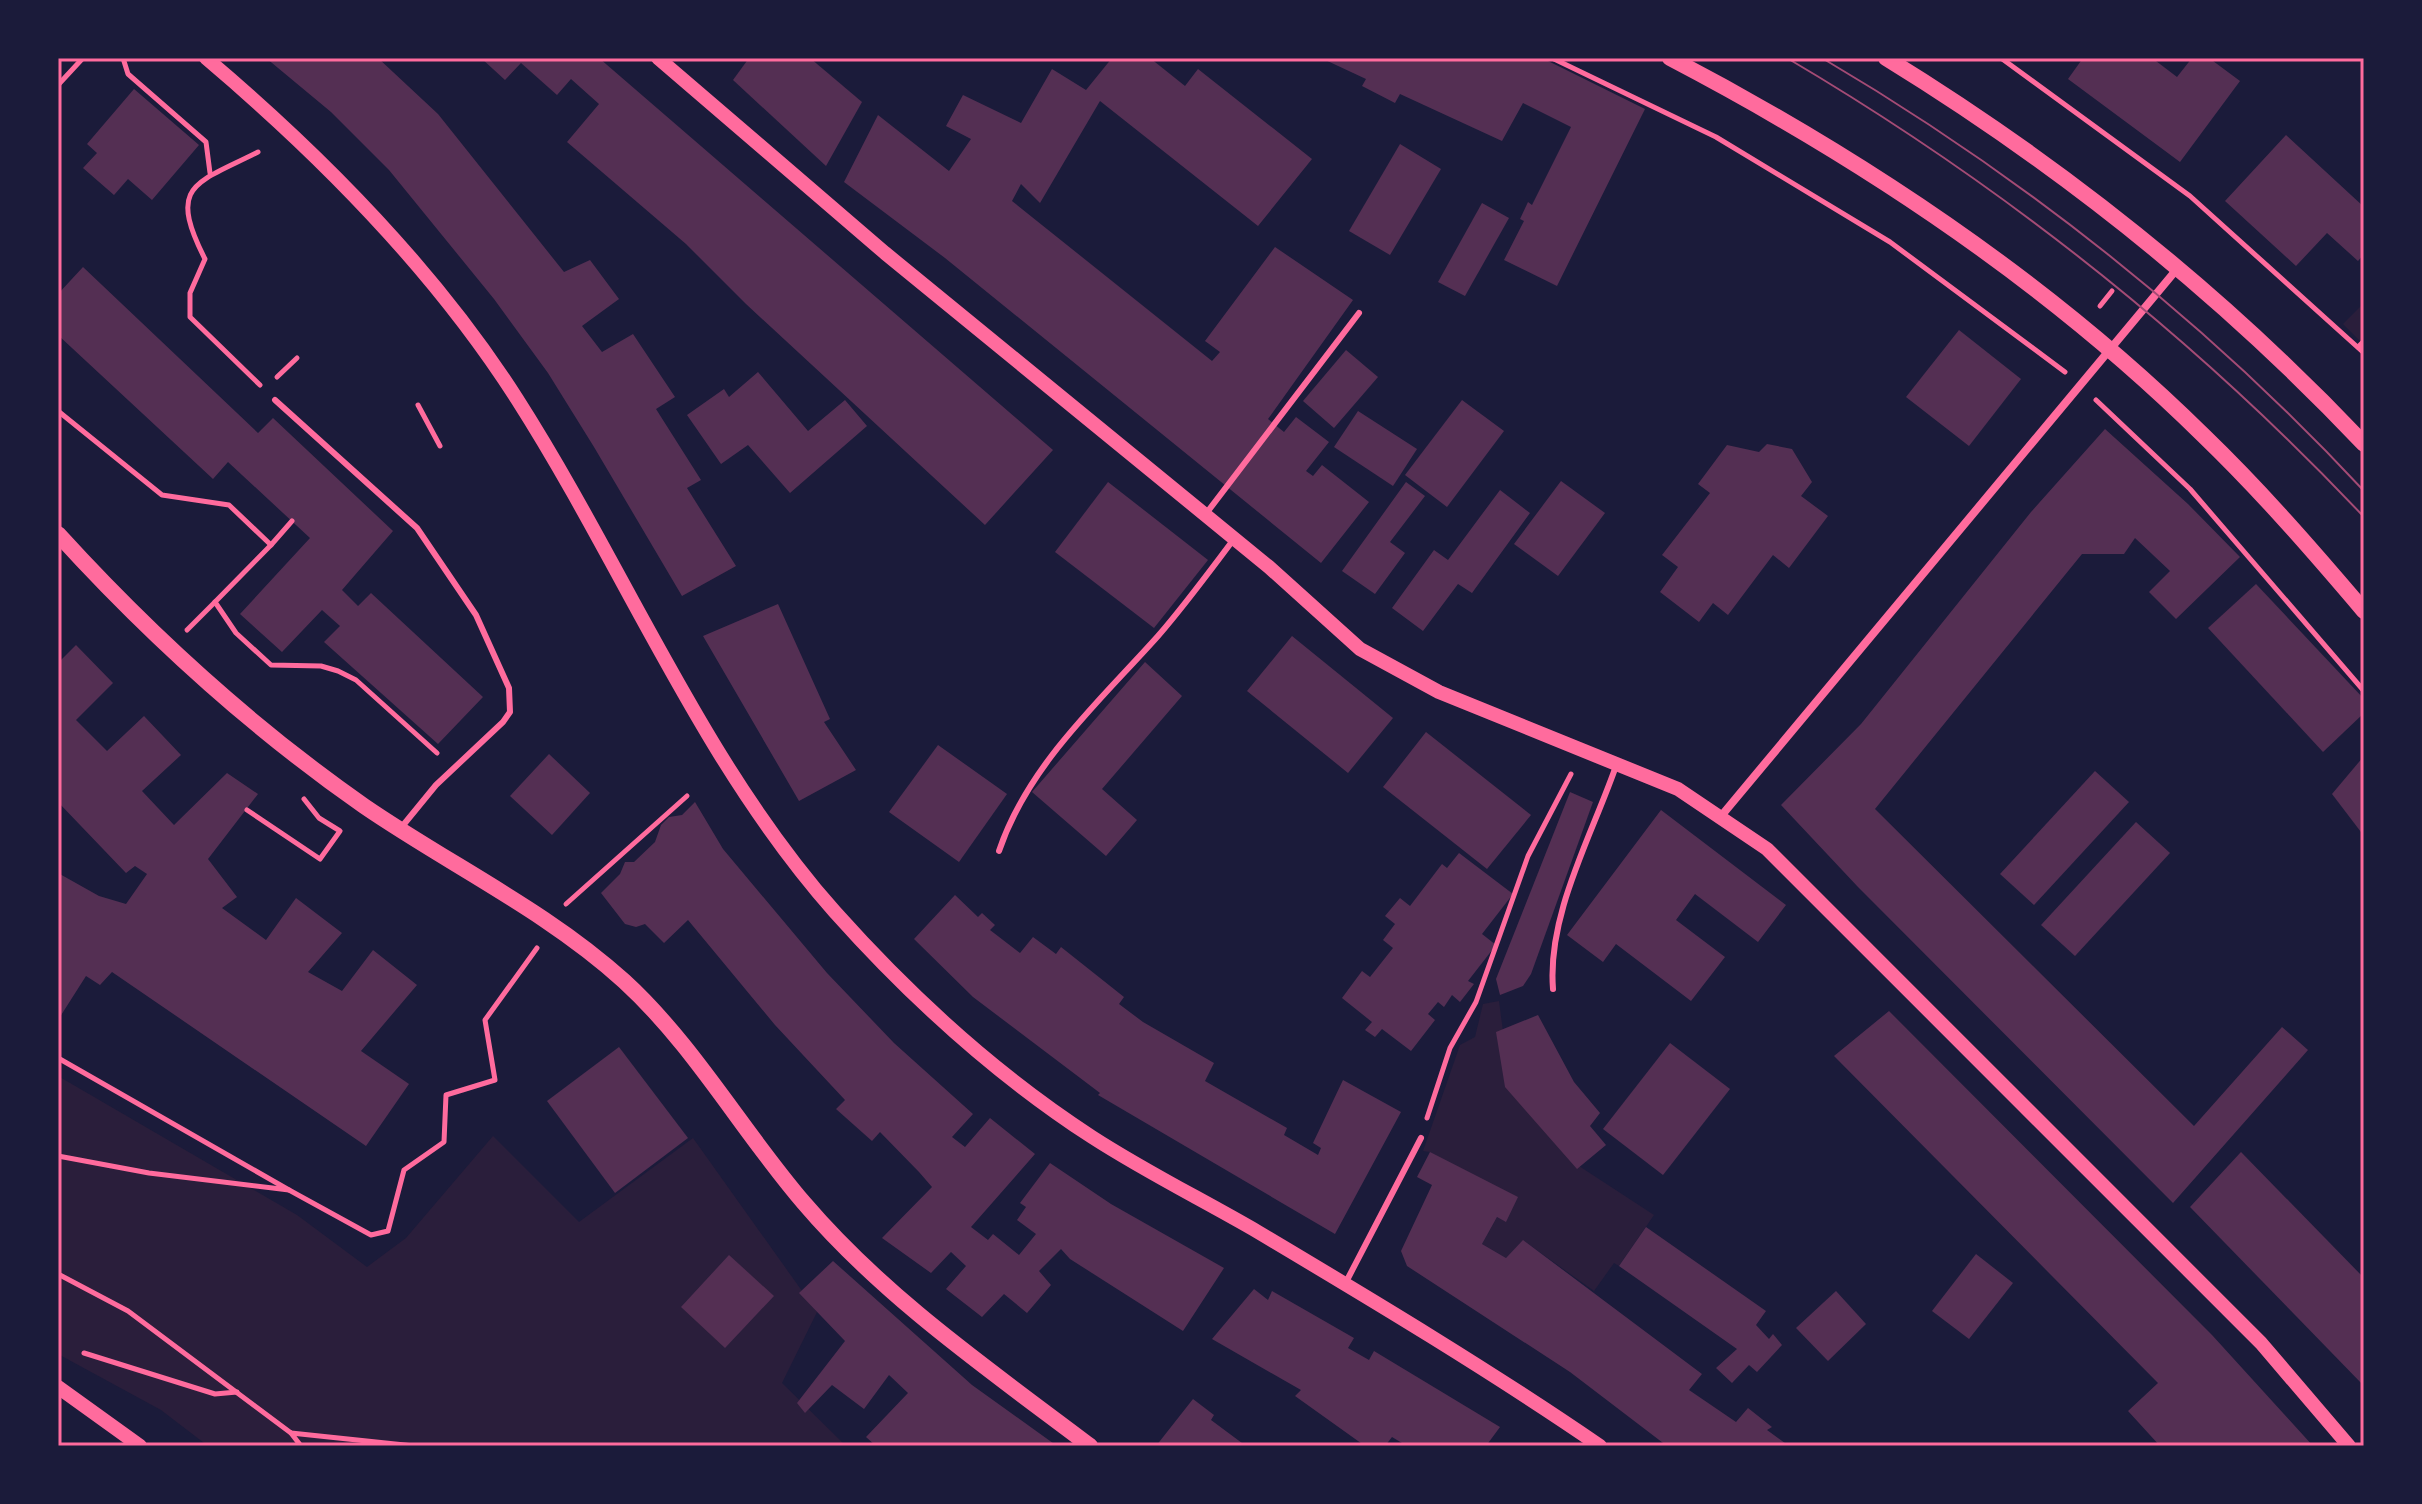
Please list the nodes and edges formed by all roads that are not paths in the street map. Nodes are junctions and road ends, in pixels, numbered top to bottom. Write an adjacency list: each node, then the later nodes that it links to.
1 (206, 58): 20 (street)
2 (658, 58): 10 (street)
3 (1670, 58): 7 (main road)
4 (1886, 58): 5 (main road)
5 (2178, 268): 7 (street); 9 (main road)
6 (1359, 313): 10 (lane)
7 (2108, 349): 13 (main road); 15 (street)
8 (275, 400): 16 (lane)
9 (2364, 444)
10 (1205, 515): 12 (street)
11 (58, 534): 16 (main road)
12 (1234, 539): 14 (street); 17 (lane)
13 (2364, 611)
14 (1617, 763): 15 (street); 18 (lane)
15 (1722, 815): 25 (street)
16 (400, 829): 23 (main road)
17 (999, 851)
18 (1553, 989)
19 (1421, 1138): 20 (lane)
20 (1345, 1284): 24 (street)
21 (58, 1387): 22 (street)
22 (140, 1446)
23 (1090, 1446)
24 (1600, 1446)
25 (2349, 1446)

